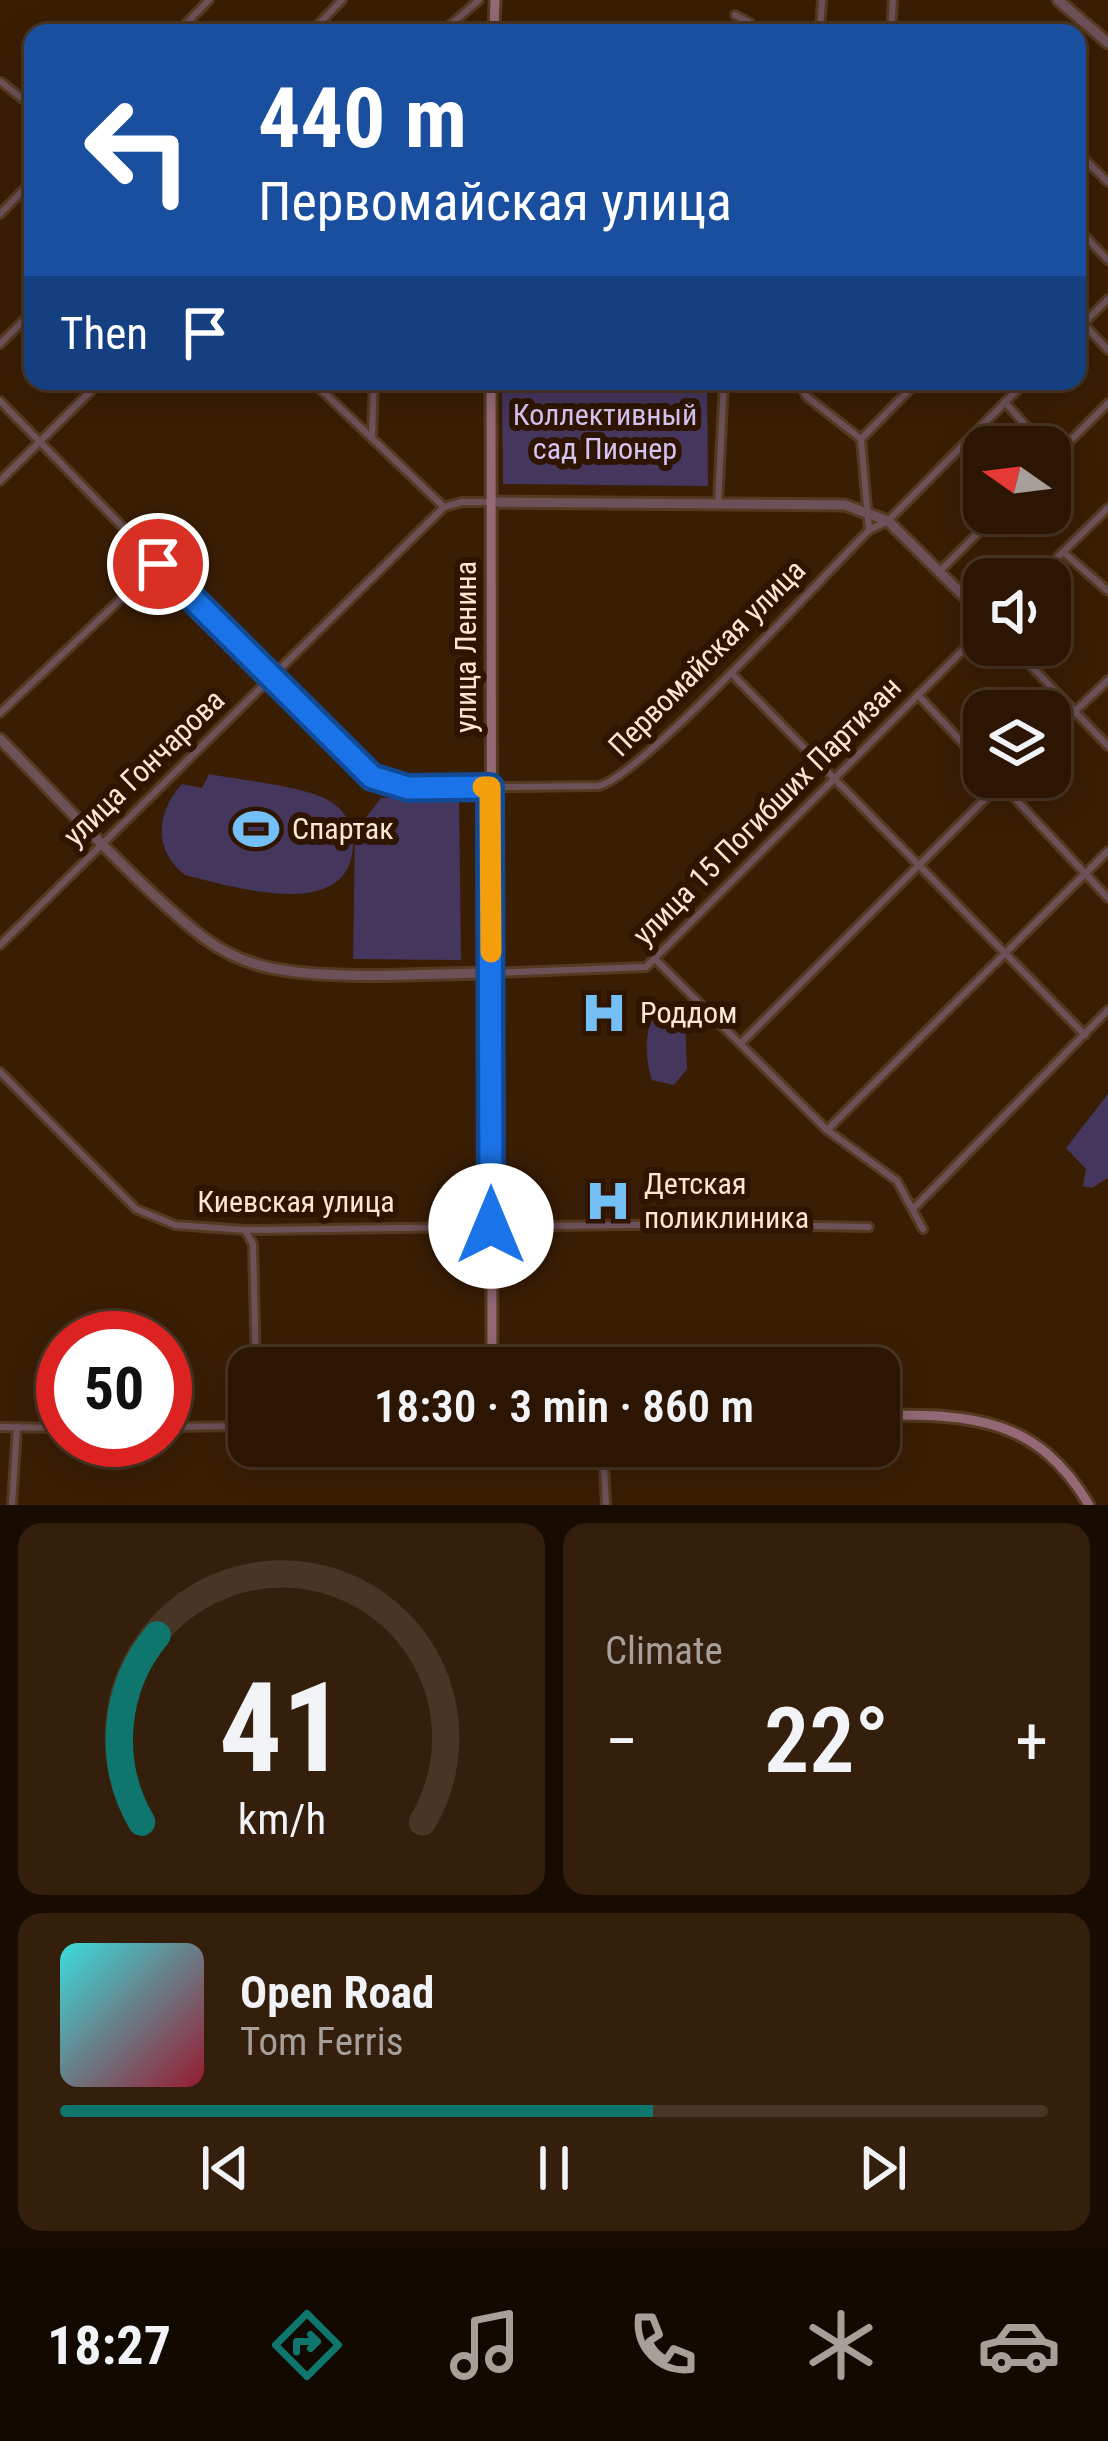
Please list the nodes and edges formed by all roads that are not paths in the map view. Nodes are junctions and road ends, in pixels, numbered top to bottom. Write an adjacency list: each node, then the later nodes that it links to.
1 (209, 0): 6 (street)
2 (342, 0): 7 (street)
3 (479, 0): 8 (street)
4 (1058, 0): 10 (street)
5 (735, 15): 9 (street)
6 (186, 24)
7 (319, 24)
8 (451, 24)
9 (751, 24)
10 (1086, 24)
11 (1086, 161): 12 (street)
12 (1108, 182)
13 (24, 189): 14 (street)
14 (0, 214)
15 (1086, 237): 16 (street)
16 (1108, 260)
17 (24, 320): 19 (street)
18 (1086, 330): 20 (street)
19 (0, 344)
20 (1108, 350)
21 (92, 390): 36 (street)
22 (322, 390): 35 (street)
23 (374, 390): 35 (street)
24 (491, 390): 38 (main road, улица Ленина)
25 (724, 390): 39 (street)
26 (804, 390): 33 (street)
27 (909, 390): 33 (street)
28 (1017, 390): 30 (street, Первомайская улица)
29 (0, 400): 36 (street, Первомайская улица)
30 (1005, 402): 32 (street); 43 (street, Первомайская улица)
31 (1108, 403): 34 (street)
32 (1026, 426)
33 (861, 439): 42 (street)
34 (1071, 439)
35 (372, 440): 40 (street)
36 (40, 441): 37 (street); 48 (street, Первомайская улица)
37 (0, 481)
38 (490, 502): 39 (street); 40 (street); 64 (main road, улица Ленина)
39 (718, 503): 42 (street)
40 (444, 507): 55 (street, улица Гончарова)
41 (1108, 508): 46 (street)
42 (868, 511): 43 (street); 44 (street)
43 (888, 521): 44 (street, Первомайская улица); 49 (street)
44 (869, 530): 54 (street, Первомайская улица)
45 (977, 534): 49 (street)
46 (1063, 552): 47 (street); 50 (street)
47 (1057, 558)
48 (158, 564): 55 (street, Первомайская улица); 59 (street)
49 (939, 572): 51 (street)
50 (1108, 592)
51 (963, 595)
52 (963, 650): 57 (street, улица 15 Погибших Партизан)
53 (1030, 666): 58 (street)
54 (730, 672): 63 (street); 64 (street, Первомайская улица)
55 (270, 678): 64 (street, Первомайская улица); 67 (street, улица Гончарова)
56 (1108, 680): 58 (street)
57 (918, 695): 61 (street); 63 (street, улица 15 Погибших Партизан)
58 (1073, 712): 62 (street)
59 (0, 713)
60 (0, 739): 67 (street, улица 15 Погибших Партизан)
61 (963, 743)
62 (1108, 746)
63 (834, 780): 69 (street); 74 (street, улица 15 Погибших Партизан)
64 (490, 787): 75 (main road, улица Ленина)
65 (983, 798): 69 (street)
66 (1018, 798): 70 (street)
67 (103, 841): 72 (street, улица Гончарова); 75 (street, улица 15 Погибших Партизан)
68 (1108, 851): 70 (street)
69 (919, 865): 73 (street); 78 (street)
70 (1085, 874): 71 (street); 73 (street)
71 (1108, 898)
72 (0, 946)
73 (1006, 952): 77 (street); 80 (street)
74 (656, 960): 75 (street, улица 15 Погибших Партизан); 78 (street)
75 (491, 973): 82 (main road, улица Ленина)
76 (1108, 1010): 77 (street)
77 (1085, 1035): 81 (street)
78 (740, 1044): 80 (street)
79 (0, 1072): 85 (street, Киевская улица)
80 (826, 1130): 81 (street)
81 (913, 1209): 84 (street)
82 (491, 1226): 83 (street, Киевская улица); 85 (street, Киевская улица); 87 (main road, улица Ленина)
83 (869, 1227)
84 (922, 1229)
85 (245, 1230): 86 (street)
86 (256, 1347)
87 (492, 1347)
88 (900, 1415): 97 (main road)
89 (228, 1426): 93 (street)
90 (0, 1427): 91 (street)
91 (17, 1427): 92 (street); 95 (street)
92 (36, 1427)
93 (192, 1427)
94 (604, 1467): 96 (street)
95 (12, 1505)
96 (605, 1505)
97 (1087, 1505)

